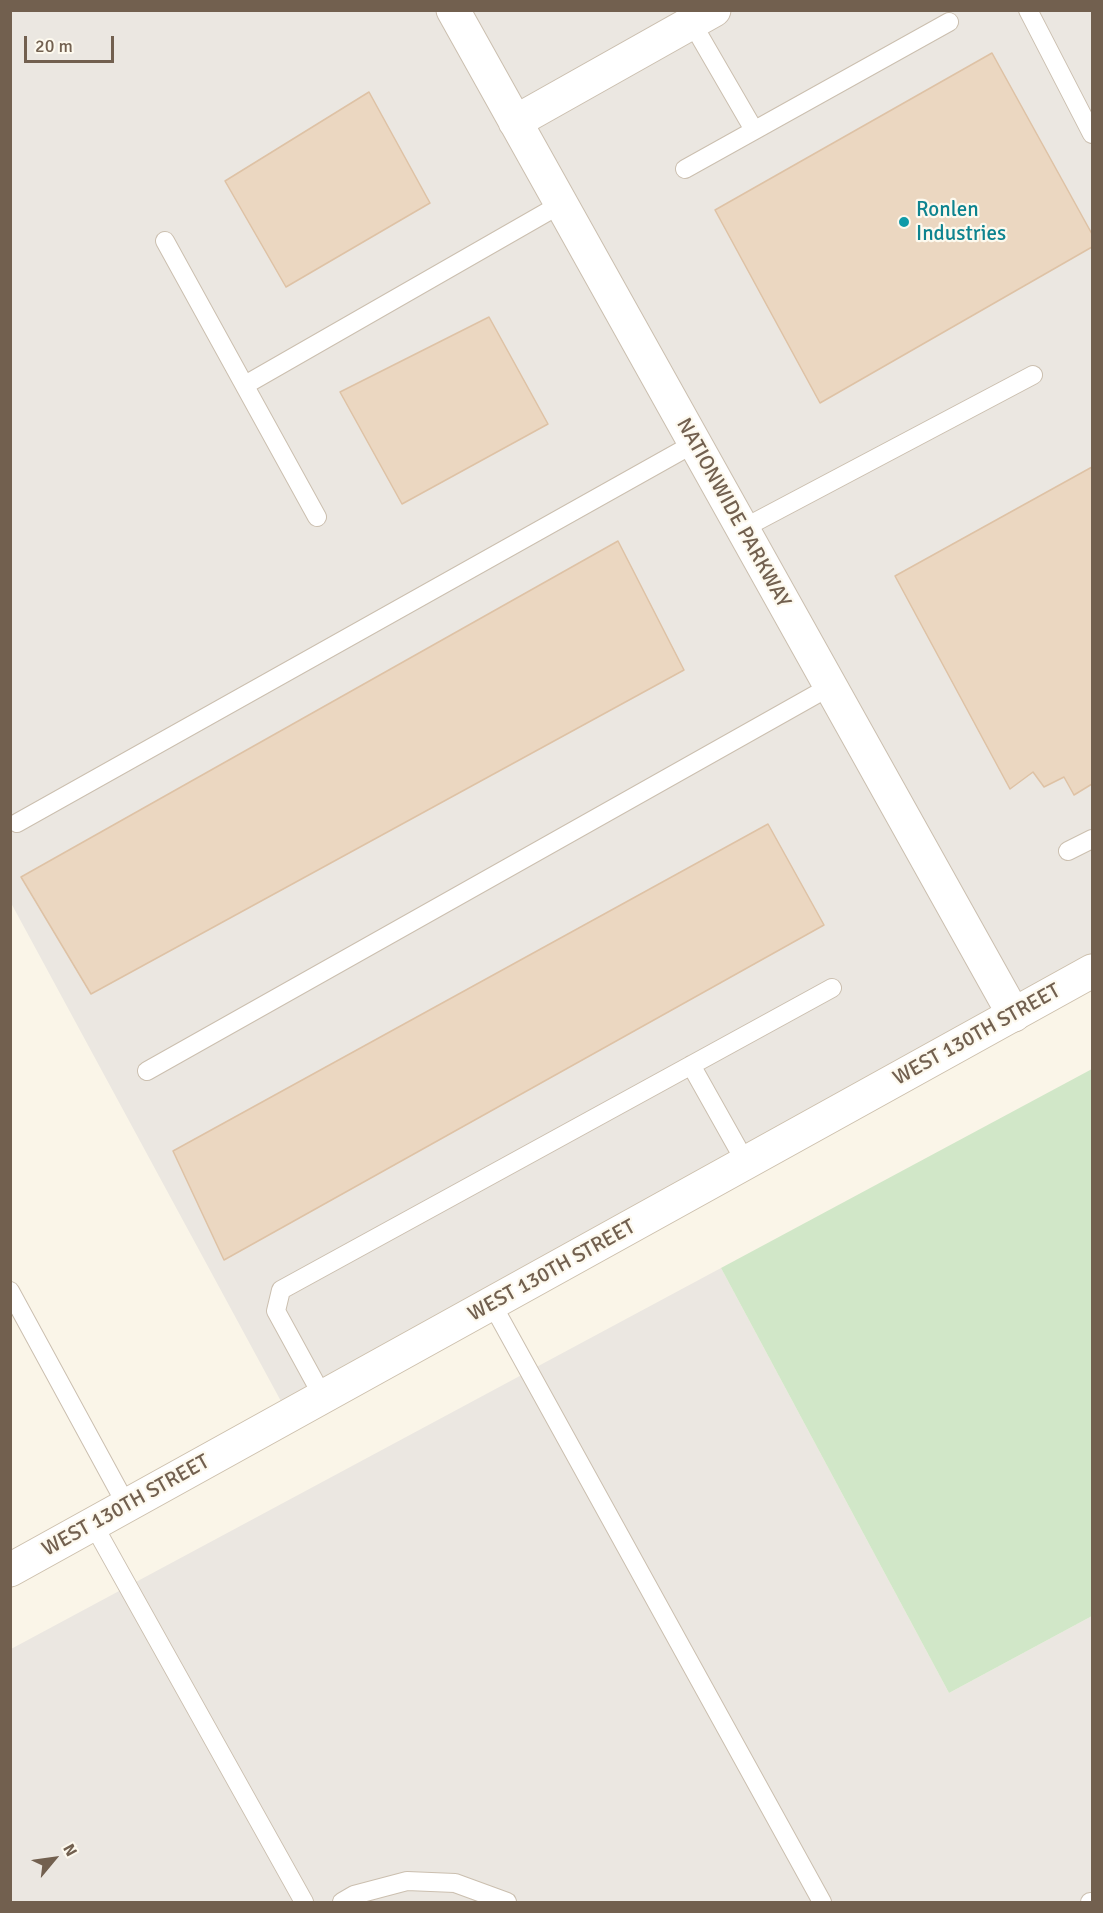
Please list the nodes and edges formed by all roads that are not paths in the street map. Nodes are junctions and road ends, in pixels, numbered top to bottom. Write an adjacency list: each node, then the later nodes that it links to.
1 (453, 10): 5 (street, NATIONWIDE PARKWAY)
2 (1028, 10): 7 (lane)
3 (703, 17): 5 (street); 6 (lane)
4 (949, 22): 6 (lane)
5 (515, 122): 9 (street, NATIONWIDE PARKWAY)
6 (754, 130): 8 (lane)
7 (1092, 134)
8 (685, 169)
9 (561, 204): 12 (lane); 13 (street, NATIONWIDE PARKWAY)
10 (165, 241): 12 (lane)
11 (1033, 375): 15 (lane)
12 (245, 385): 14 (lane)
13 (695, 443): 15 (street, NATIONWIDE PARKWAY); 17 (lane)
14 (317, 517)
15 (742, 528): 16 (street, NATIONWIDE PARKWAY)
16 (831, 686): 22 (street, NATIONWIDE PARKWAY); 24 (lane)
17 (17, 823)
18 (1092, 839): 19 (lane)
19 (1068, 851)
20 (1092, 971): 22 (street, WEST 130TH STREET)
21 (832, 988): 23 (lane)
22 (1014, 1015): 25 (street, WEST 130TH STREET)
23 (691, 1065): 25 (lane); 28 (lane)
24 (147, 1071)
25 (746, 1163): 27 (street, WEST 130TH STREET)
26 (10, 1291): 29 (lane)
27 (492, 1304): 28 (street, WEST 130TH STREET); 35 (lane)
28 (323, 1397): 29 (street, WEST 130TH STREET)
29 (127, 1506): 30 (street, WEST 130TH STREET)
30 (93, 1524): 31 (street, WEST 130TH STREET); 32 (lane)
31 (10, 1570)
32 (304, 1902)
33 (342, 1902): 34 (lane)
34 (507, 1902)
35 (822, 1902)

